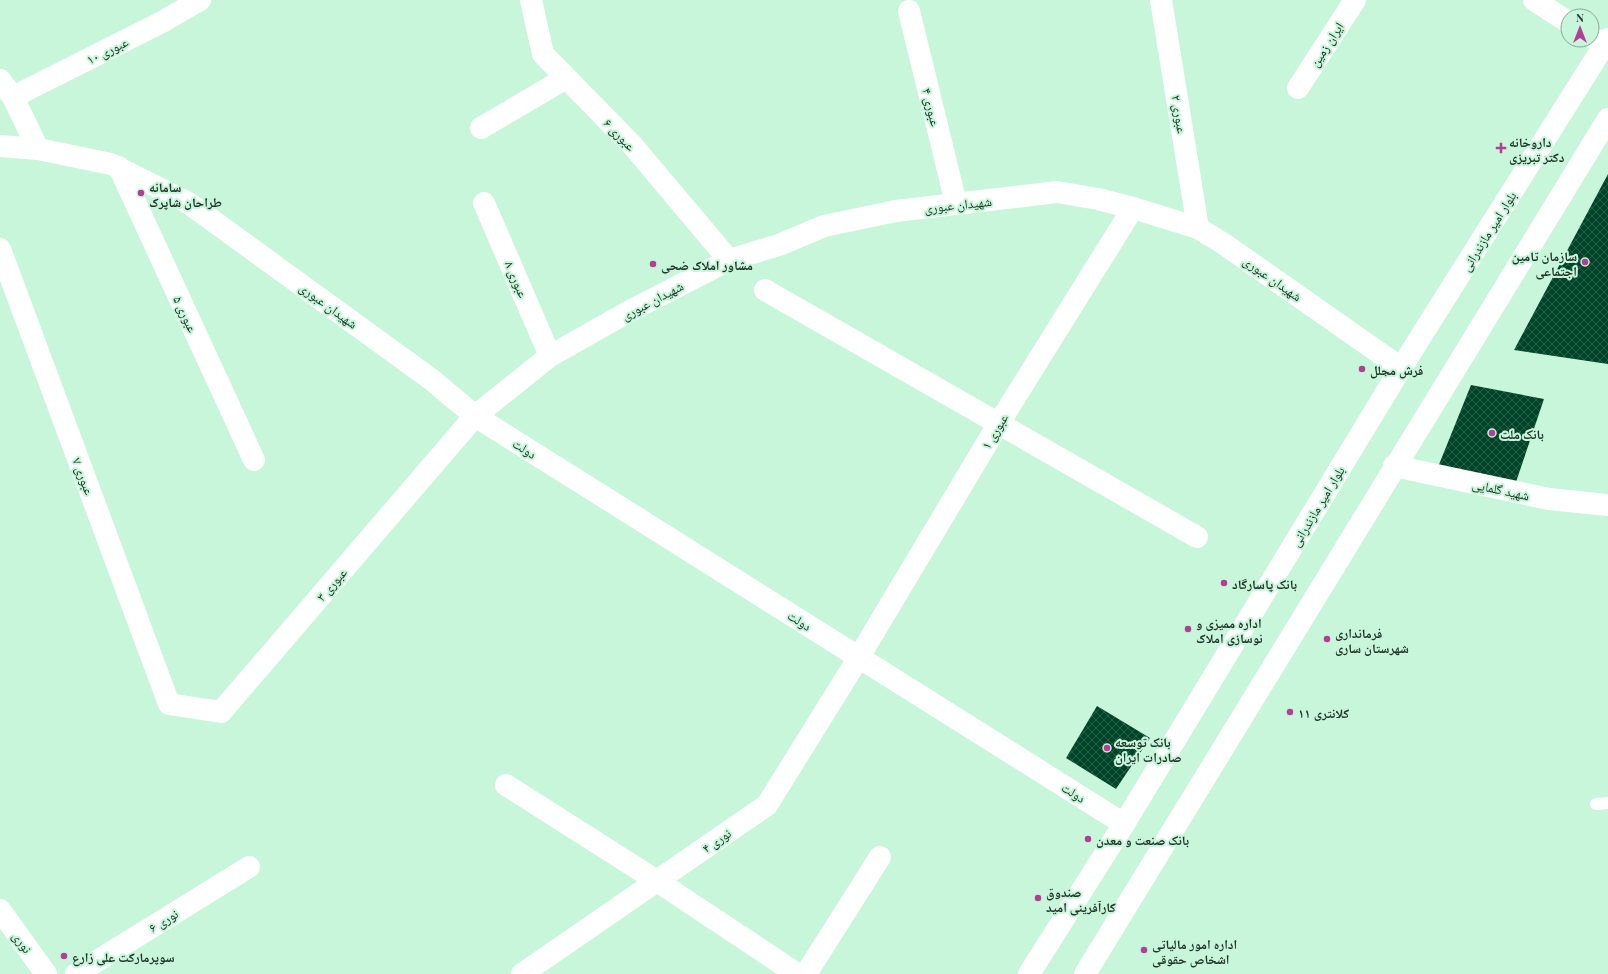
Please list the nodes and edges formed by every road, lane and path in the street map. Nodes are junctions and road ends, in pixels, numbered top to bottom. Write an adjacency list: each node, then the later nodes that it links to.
1 (200, 0): 12 (street, عبوری ۱۰)
2 (531, 0): 9 (street, عبوری ۶)
3 (1161, 0): 21 (street, عبوری ۲)
4 (1355, 0): 11 (street, ایران زمین)
5 (1534, 0): 7 (street)
6 (909, 11): 19 (street, عبوری ۴)
7 (1560, 17)
8 (1603, 41): 26 (street, بلوار امیر مازندرانی)
9 (566, 78): 14 (street); 23 (street, عبوری ۶)
10 (0, 80): 12 (street)
11 (1298, 88)
12 (13, 97): 16 (street)
13 (1608, 119): 30 (street)
14 (481, 128)
15 (0, 146): 16 (street, شهیدان عبوری)
16 (38, 149): 17 (street, شهیدان عبوری)
17 (119, 167): 27 (street, شهیدان عبوری); 29 (street, عبوری ۵)
18 (484, 203): 25 (street, عبوری ۸)
19 (956, 203): 20 (street, شهیدان عبوری); 23 (street, شهیدان عبوری)
20 (1133, 208): 21 (street, شهیدان عبوری); 28 (street, عبوری ۱)
21 (1198, 228): 26 (street, شهیدان عبوری)
22 (0, 249): 34 (street, عبوری ۷)
23 (729, 260): 25 (street, شهیدان عبوری)
24 (765, 290): 28 (street)
25 (550, 356): 27 (street, شهیدان عبوری)
26 (1401, 368): 38 (street, بلوار امیر مازندرانی)
27 (475, 416): 33 (street, دولت); 34 (street, عبوری ۳)
28 (999, 422): 32 (street); 33 (street, عبوری ۱)
29 (254, 460)
30 (1394, 466): 31 (street, شهید گلمایی); 49 (street)
31 (1608, 505)
32 (1197, 537)
33 (859, 657): 38 (street, دولت); 41 (street, نوری ۴)
34 (169, 704)
35 (506, 785): 41 (street)
36 (1608, 803): 37 (lane)
37 (1596, 804)
38 (1124, 824): 48 (street, بلوار امیر مازندرانی)
39 (880, 857): 47 (street)
40 (249, 867): 44 (street, نوری ۶)
41 (657, 881): 45 (street, نوری ۴); 46 (street)
42 (0, 910): 43 (street, نوری)
43 (46, 974)
44 (76, 974)
45 (522, 974)
46 (797, 974)
47 (806, 974)
48 (1029, 974)
49 (1085, 974)

